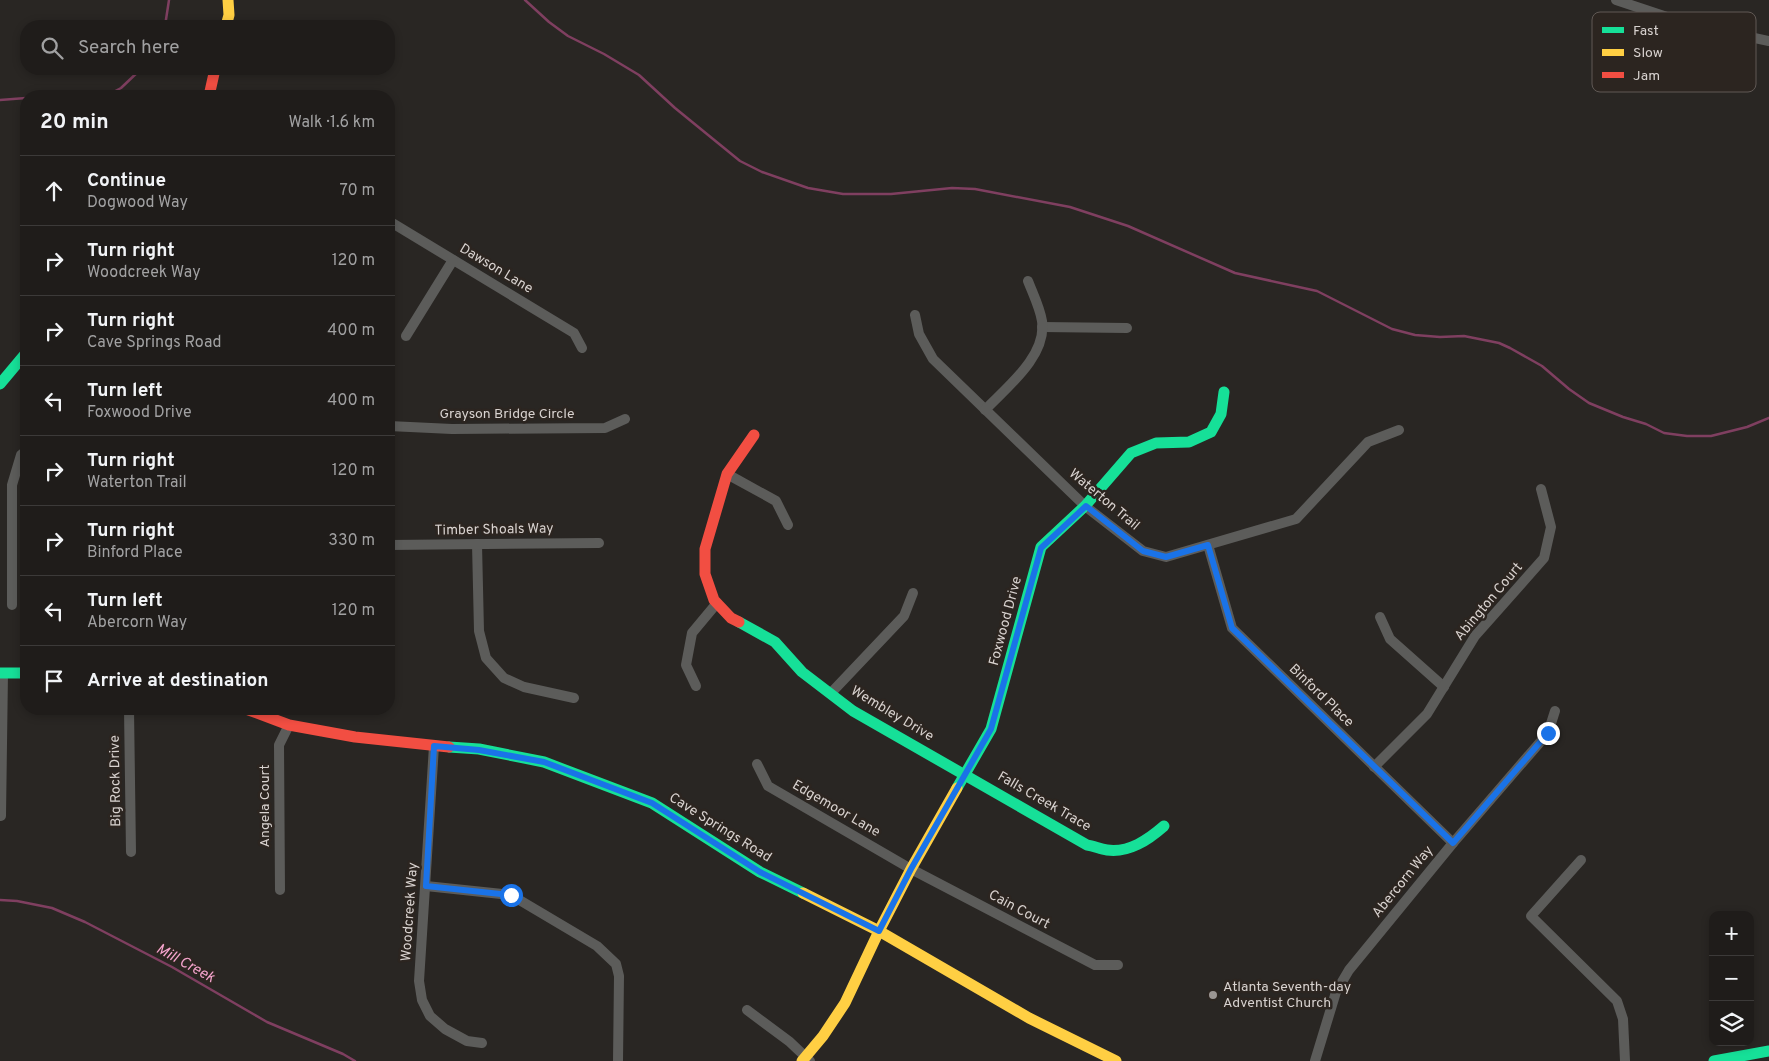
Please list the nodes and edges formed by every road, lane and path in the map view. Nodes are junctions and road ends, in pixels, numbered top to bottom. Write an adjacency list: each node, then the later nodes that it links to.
1 (228, 0): 4 (street)
2 (1616, 0): 3 (street)
3 (1652, 12)
4 (227, 20)
5 (1756, 38): 6 (street)
6 (1769, 41)
7 (213, 75): 8 (street)
8 (210, 90)
9 (395, 225): 10 (street, Dawson Lane)
10 (453, 260): 15 (street); 16 (street, Dawson Lane)
11 (1028, 281): 13 (street)
12 (916, 315): 20 (street, Waterton Trail)
13 (1042, 327): 14 (street); 20 (street)
14 (1127, 328)
15 (406, 336)
16 (582, 348)
17 (20, 360): 18 (street)
18 (0, 384)
19 (1224, 392): 28 (street, Foxwood Drive)
20 (985, 410): 28 (street, Waterton Trail)
21 (625, 419): 22 (street, Grayson Bridge Circle)
22 (395, 426)
23 (1399, 430): 33 (street, Waterton Trail)
24 (754, 435): 26 (street, Wembley Drive)
25 (20, 458): 36 (street)
26 (727, 474): 29 (street); 35 (street, Wembley Drive)
27 (1541, 489): 41 (street, Abington Court)
28 (1086, 506): 33 (street, Waterton Trail); 51 (street, Foxwood Drive)
29 (788, 525)
30 (599, 543): 31 (street, Timber Shoals Way)
31 (477, 544): 32 (street, Timber Shoals Way); 43 (street)
32 (395, 545)
33 (1208, 545): 50 (street, Binford Place)
34 (913, 593): 42 (street)
35 (717, 603): 40 (street); 42 (street, Wembley Drive)
36 (12, 605)
37 (1380, 616): 41 (street)
38 (2, 673): 39 (street); 52 (street)
39 (20, 673)
40 (696, 686)
41 (1444, 687): 50 (street, Abington Court)
42 (831, 692): 51 (street, Wembley Drive)
43 (574, 698)
44 (1555, 711): 54 (street, Abercorn Way)
45 (129, 715): 55 (street, Big Rock Drive)
46 (262, 715): 47 (street, Cave Springs Road)
47 (289, 725): 48 (street, Cave Springs Road); 59 (street, Angela Court)
48 (434, 746): 58 (street, Woodcreek Way); 60 (street, Cave Springs Road)
49 (758, 764): 57 (street, Edgemoor Lane)
50 (1374, 767): 54 (street, Binford Place)
51 (964, 773): 53 (street, Falls Creek Trace); 57 (street, Foxwood Drive)
52 (1, 816)
53 (1164, 826)
54 (1453, 843): 68 (street, Abercorn Way)
55 (131, 852)
56 (1581, 860): 69 (street)
57 (911, 869): 60 (street, Foxwood Drive); 61 (street, Cain Court)
58 (426, 886): 63 (street, Woodcreek Way); 66 (street)
59 (280, 890)
60 (879, 931): 65 (street, Foxwood Drive); 67 (street, Cave Springs Road)
61 (1118, 965)
62 (747, 1010): 65 (street)
63 (482, 1043)
64 (1769, 1051): 70 (street)
65 (806, 1060)
66 (618, 1061)
67 (1116, 1061)
68 (1316, 1061)
69 (1625, 1061)
70 (1714, 1061)

